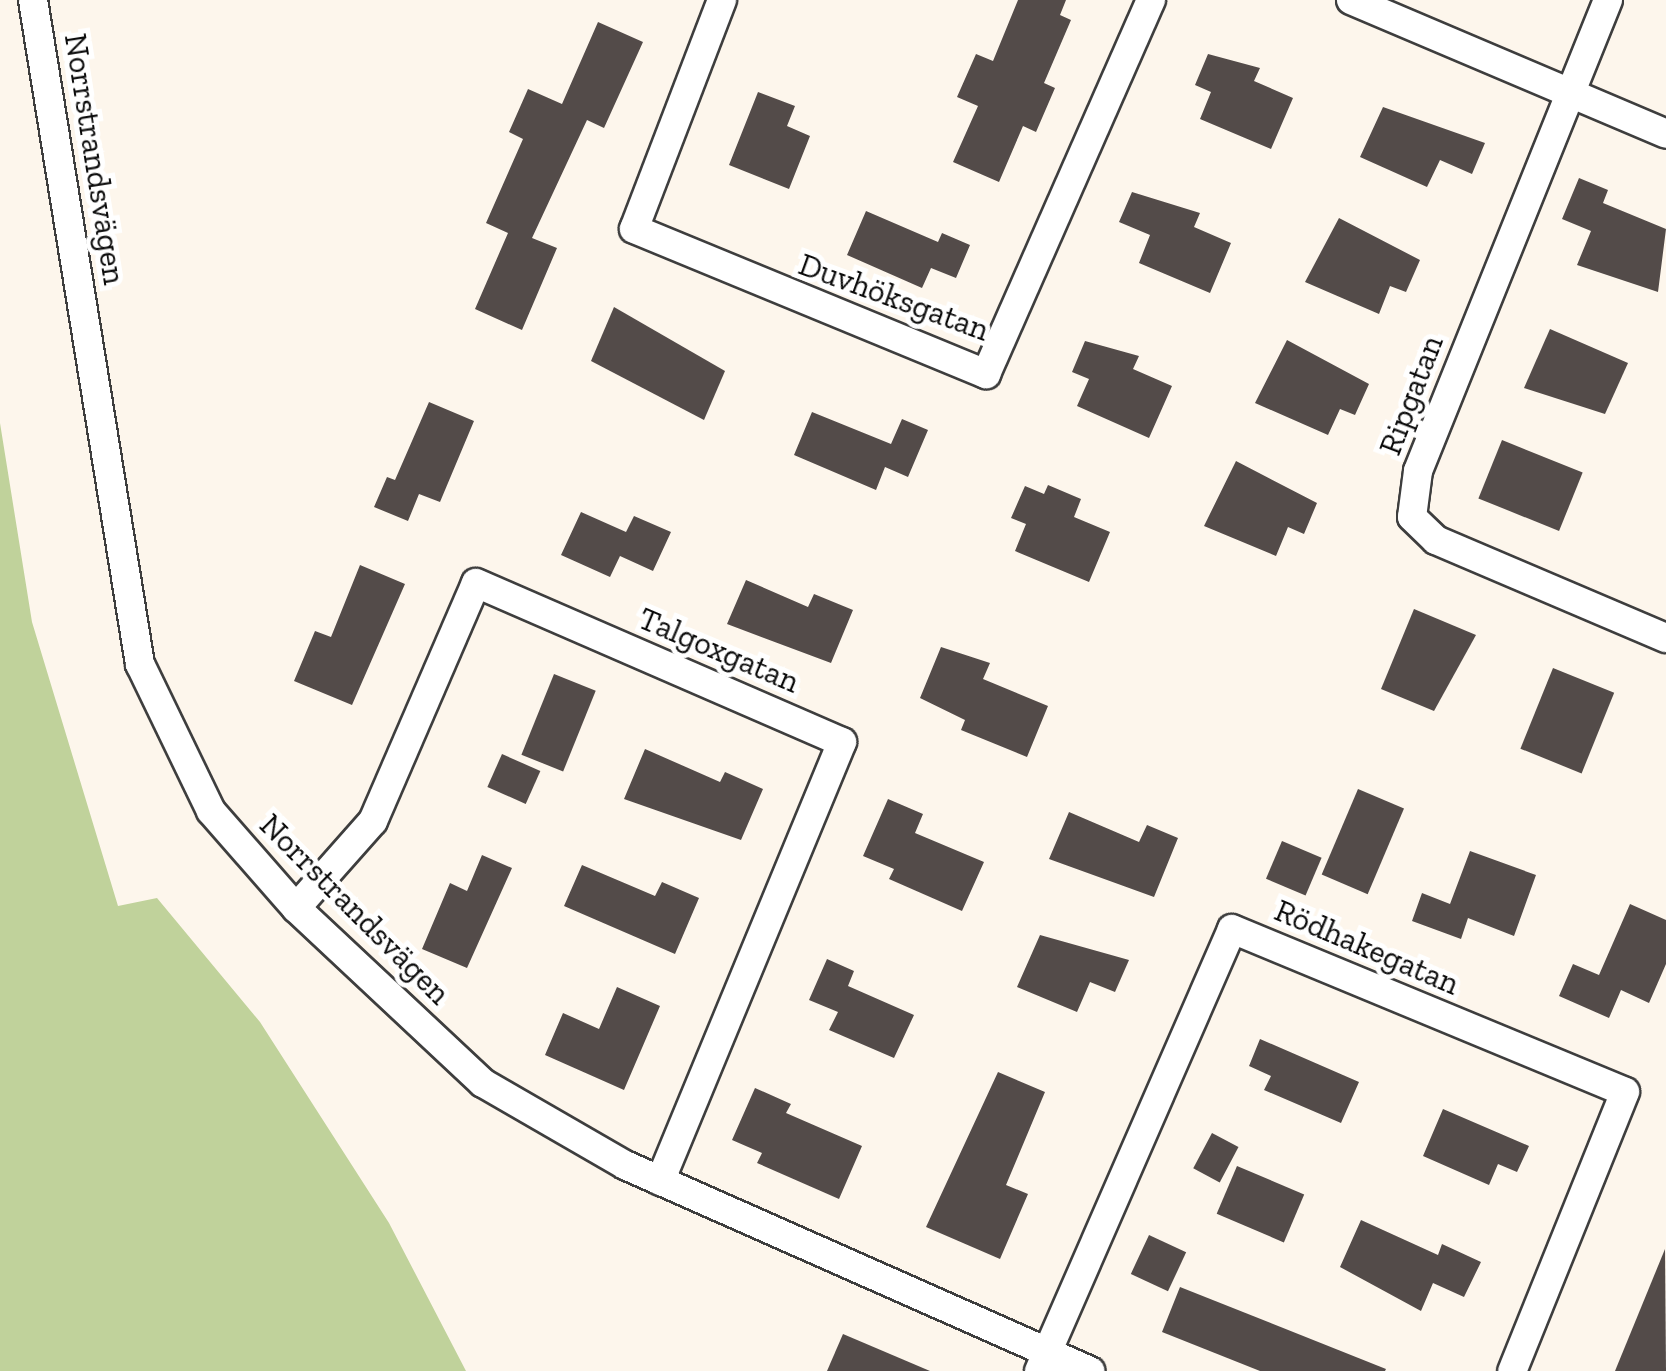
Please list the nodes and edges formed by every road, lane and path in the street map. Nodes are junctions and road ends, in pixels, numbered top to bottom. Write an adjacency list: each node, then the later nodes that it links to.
1 (33, 0): 9 (street, Norrstrandsvägen)
2 (722, 0): 3 (street, Duvhöksgatan)
3 (1151, 0)
4 (1351, 0): 6 (street)
5 (1608, 0): 6 (street)
6 (1567, 92): 7 (street); 8 (street, Ripgatan)
7 (1666, 134)
8 (1666, 638)
9 (296, 908): 10 (street, Norrstrandsvägen); 10 (street, Talgoxgatan)
10 (660, 1181): 11 (street, Norrstrandsvägen)
11 (1043, 1362): 12 (street, Norrstrandsvägen); 13 (street, Rödhakegatan)
12 (1090, 1371)
13 (1512, 1371)

